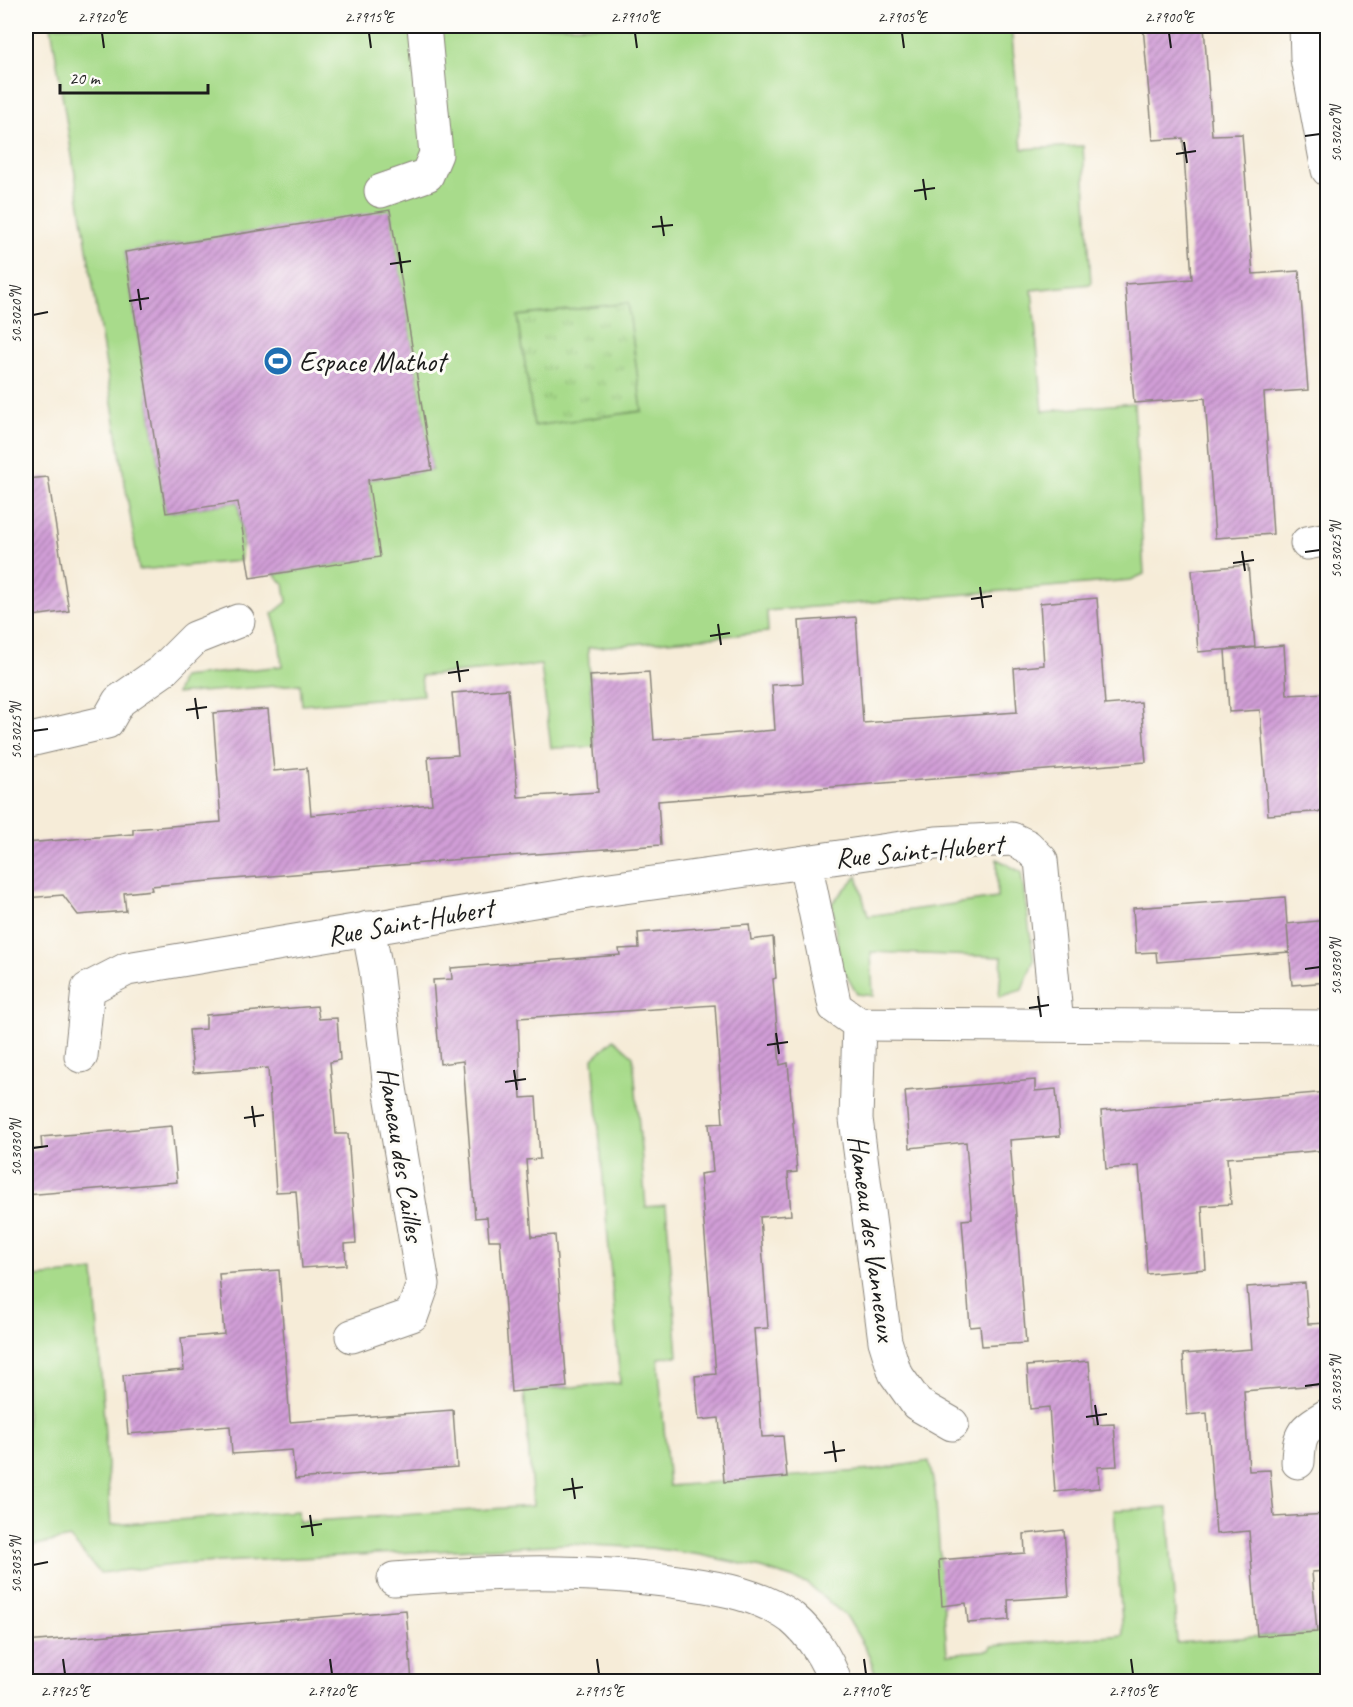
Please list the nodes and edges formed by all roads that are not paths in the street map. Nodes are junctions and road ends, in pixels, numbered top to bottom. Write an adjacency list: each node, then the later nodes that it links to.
1 (424, 26): 4 (street)
2 (1306, 26): 3 (street)
3 (1328, 170)
4 (381, 191)
5 (238, 621): 6 (street)
6 (26, 741)
7 (805, 862): 8 (street, Rue Saint-Hubert); 9 (street, Rue Saint-Hubert); 10 (street, Rue Saint-Hubert)
8 (368, 928): 12 (street, Rue Saint-Hubert); 13 (street, Hameau des Cailles)
9 (859, 1024): 10 (street); 15 (street, Hameau des Vanneaux)
10 (1057, 1025): 11 (street)
11 (1328, 1027)
12 (81, 1056)
13 (352, 1336)
14 (1328, 1415): 16 (street)
15 (952, 1424)
16 (1298, 1462)
17 (394, 1579): 18 (street)
18 (835, 1682)

